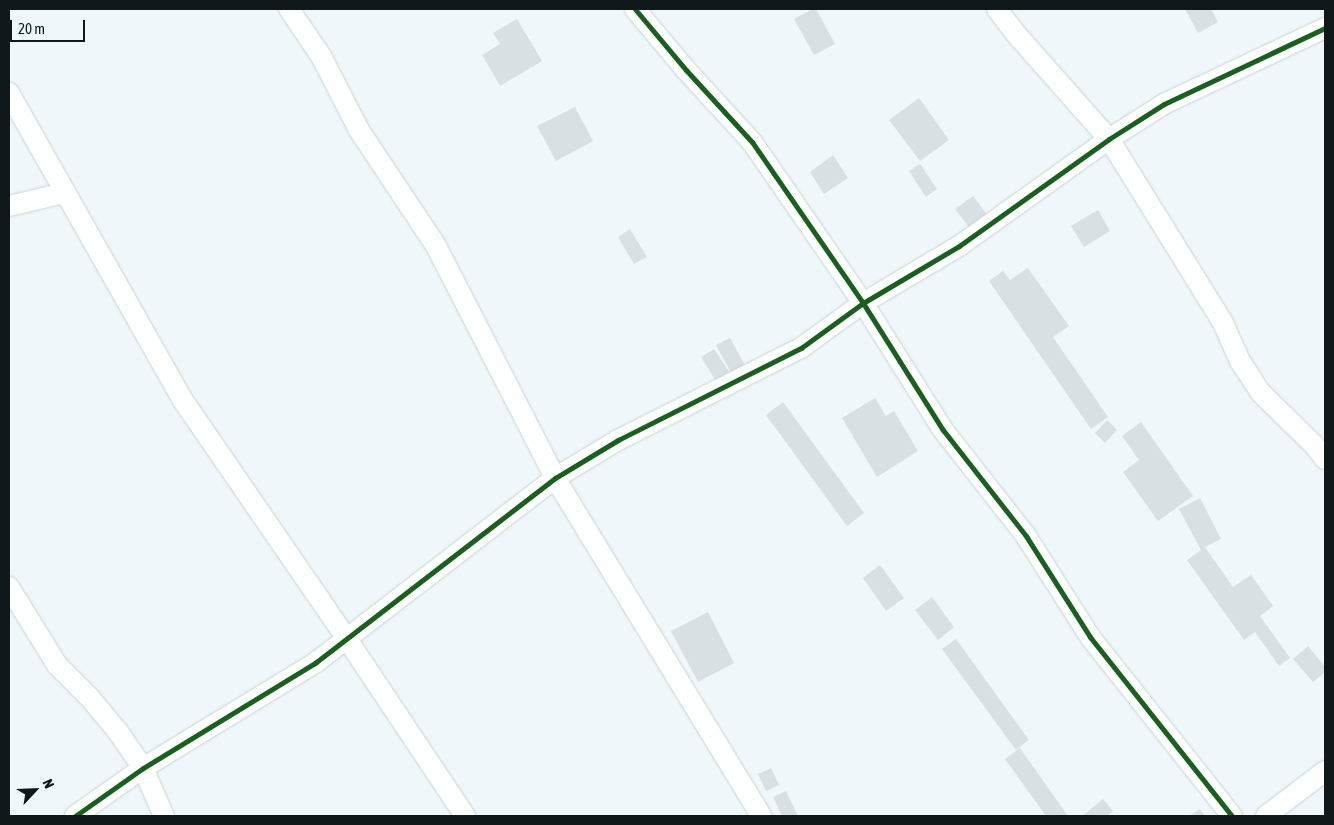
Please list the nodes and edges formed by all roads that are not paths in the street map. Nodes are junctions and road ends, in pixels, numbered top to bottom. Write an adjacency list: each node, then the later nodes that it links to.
1 (289, 9): 11 (street)
2 (635, 9): 9 (street)
3 (997, 9): 6 (street)
4 (1325, 28): 6 (street)
5 (9, 93): 7 (street)
6 (1109, 139): 9 (street); 10 (street)
7 (66, 193): 8 (street); 13 (street)
8 (9, 206)
9 (863, 303): 11 (street); 20 (street)
10 (1325, 459)
11 (555, 478): 13 (street); 19 (street)
12 (9, 587): 14 (street)
13 (347, 639): 14 (street); 18 (street)
14 (143, 768): 16 (street); 17 (street)
15 (1325, 771): 21 (street)
16 (75, 816)
17 (164, 816)
18 (465, 816)
19 (761, 816)
20 (1232, 816)
21 (1266, 816)

